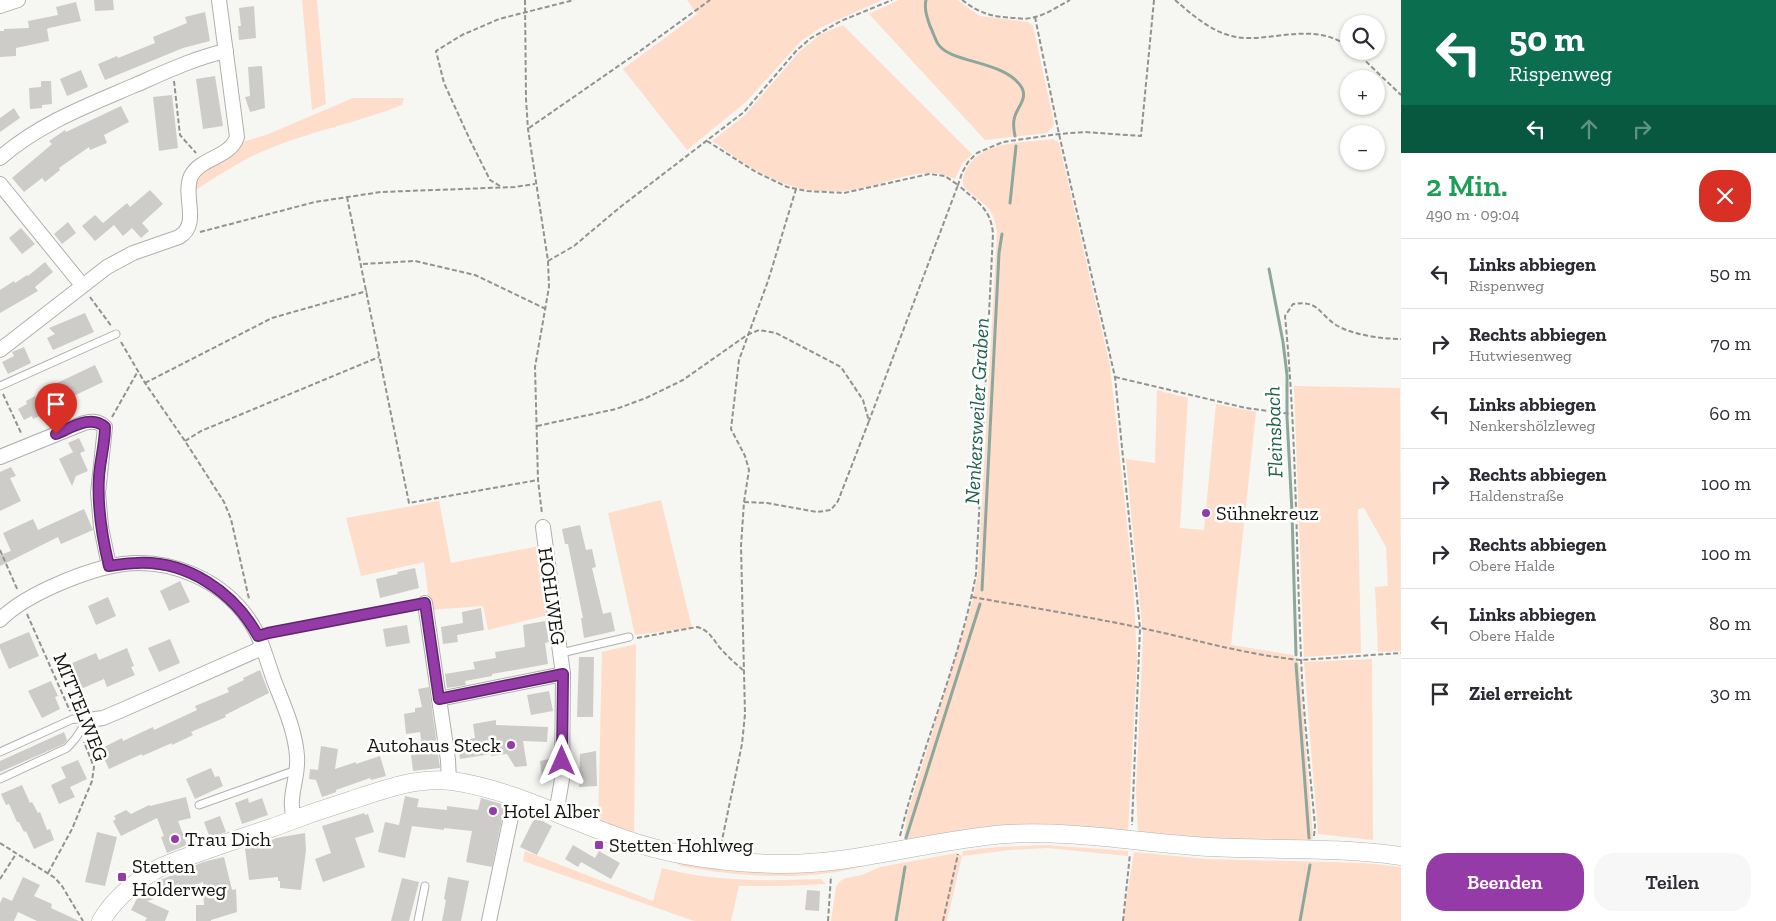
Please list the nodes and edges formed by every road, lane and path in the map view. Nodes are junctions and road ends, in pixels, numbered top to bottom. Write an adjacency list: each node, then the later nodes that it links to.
1 (18, 0): 11 (street)
2 (220, 0): 15 (street)
3 (525, 0): 12 (path)
4 (574, 0): 12 (path)
5 (710, 0): 19 (path)
6 (892, 0): 21 (path)
7 (962, 0): 13 (path)
8 (1070, 0): 13 (path)
9 (1154, 0): 20 (path)
10 (1175, 0): 14 (path)
11 (0, 6)
12 (525, 13): 19 (path); 27 (path)
13 (1035, 18): 20 (path)
14 (1340, 41)
15 (226, 51): 17 (street); 30 (street)
16 (1364, 60): 18 (path)
17 (172, 69): 22 (path); 23 (street)
18 (1401, 95)
19 (528, 129): 25 (path)
20 (1059, 134): 26 (path); 42 (path)
21 (707, 141): 28 (path); 31 (path)
22 (199, 156)
23 (0, 158)
24 (0, 184): 33 (street)
25 (536, 184): 27 (path); 31 (path)
26 (958, 185): 28 (path); 45 (path); 56 (path)
27 (500, 186): 29 (path)
28 (796, 189): 37 (path)
29 (347, 197): 30 (path); 32 (path)
30 (185, 233): 33 (street)
31 (548, 261): 35 (path)
32 (362, 264): 34 (path); 35 (path)
33 (82, 285): 39 (street)
34 (367, 291): 40 (path); 48 (path)
35 (546, 309): 46 (path)
36 (116, 334): 43 (lane)
37 (747, 335): 45 (path); 46 (path); 52 (path)
38 (1401, 339): 44 (path)
39 (0, 350)
40 (379, 357): 48 (path); 51 (path)
41 (138, 371): 47 (path)
42 (1115, 377): 44 (path); 61 (path)
43 (0, 387): 49 (path)
44 (1292, 414): 66 (path)
45 (869, 421): 52 (path)
46 (537, 426): 51 (path)
47 (105, 427): 49 (street); 55 (street)
48 (185, 440): 60 (path)
49 (28, 446): 50 (street)
50 (0, 457)
51 (538, 480): 53 (path)
52 (744, 502): 67 (path)
53 (543, 527): 64 (street, HOHLWEG)
54 (0, 550): 57 (path, MITTELWEG)
55 (109, 566): 57 (street); 60 (street)
56 (972, 596): 61 (path); 86 (path)
57 (22, 602): 59 (street); 70 (path, MITTELWEG)
58 (425, 603): 63 (lane); 69 (street)
59 (0, 620)
60 (250, 620): 63 (street)
61 (1140, 628): 66 (path); 82 (path)
62 (629, 638): 64 (lane); 67 (path)
63 (260, 642): 71 (street); 74 (street)
64 (561, 653): 68 (street, HOHLWEG)
65 (1401, 653): 66 (path)
66 (1301, 660): 85 (path)
67 (743, 670): 84 (path)
68 (563, 674): 69 (street); 79 (street, HOHLWEG)
69 (439, 699): 76 (street)
70 (73, 719): 71 (lane); 73 (lane)
71 (88, 720): 72 (lane)
72 (80, 733): 75 (lane); 89 (path, MITTELWEG)
73 (0, 752)
74 (296, 770): 78 (lane); 80 (street)
75 (0, 779)
76 (449, 781): 77 (street); 80 (street)
77 (515, 798): 79 (street); 96 (street)
78 (199, 805)
79 (556, 814): 86 (street)
80 (294, 819): 94 (street)
81 (962, 840): 82 (street); 86 (street); 98 (path)
82 (1132, 840): 85 (street); 99 (path)
83 (0, 842): 87 (path)
84 (721, 844)
85 (1313, 849): 88 (street)
86 (897, 850)
87 (16, 854): 89 (path); 91 (path)
88 (1401, 856)
89 (48, 873): 93 (path)
90 (830, 876): 97 (path)
91 (0, 879)
92 (425, 886): 95 (lane)
93 (83, 921)
94 (101, 921)
95 (418, 921)
96 (489, 921)
97 (828, 921)
98 (943, 921)
99 (1123, 921)

